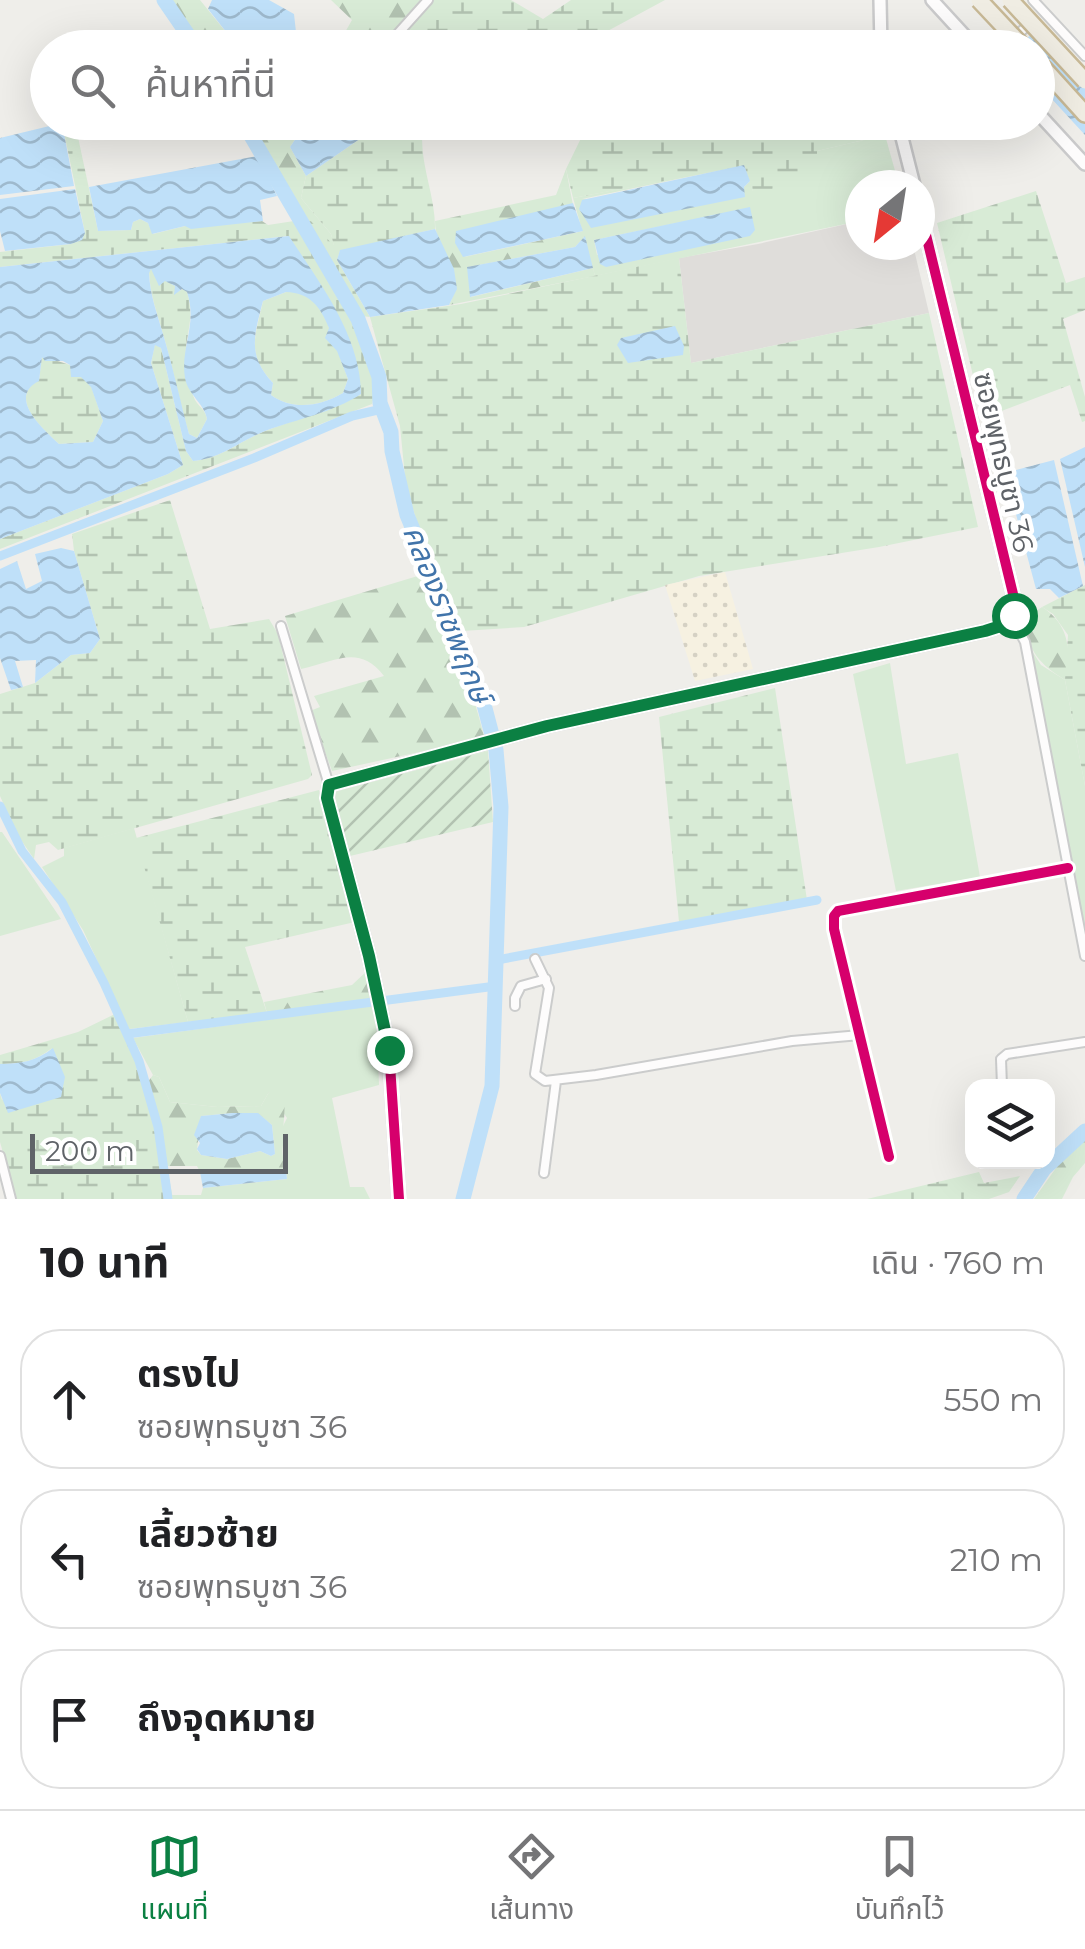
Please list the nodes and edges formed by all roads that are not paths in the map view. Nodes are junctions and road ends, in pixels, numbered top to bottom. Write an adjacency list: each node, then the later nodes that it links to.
1 (428, 0): 8 (street)
2 (880, 0): 9 (street)
3 (932, 0): 10 (street)
4 (979, 0): 11 (highway, bridge)
5 (1010, 0): 13 (highway, bridge)
6 (1033, 0): 7 (street)
7 (1045, 13): 12 (street); 15 (street)
8 (401, 30)
9 (881, 30)
10 (960, 30)
11 (1007, 30)
12 (1024, 30)
13 (1038, 30)
14 (1055, 49): 17 (highway, bridge)
15 (1085, 56)
16 (1055, 81): 18 (highway)
17 (1085, 81)
18 (1085, 114)
19 (1055, 131): 21 (street)
20 (903, 140): 22 (street)
21 (1085, 164)
22 (910, 170)
23 (932, 260): 24 (street, ซอยพุทธบูชา 36)
24 (1012, 618): 26 (street); 27 (street)
25 (281, 626): 26 (street)
26 (329, 785): 40 (street)
27 (1068, 868): 28 (street); 32 (street)
28 (1085, 956)
29 (535, 959): 30 (street)
30 (546, 978): 31 (street); 35 (street)
31 (516, 1006)
32 (860, 1035): 35 (street); 37 (street)
33 (1085, 1042): 34 (street)
34 (1002, 1079)
35 (556, 1080): 38 (street)
36 (0, 1156): 39 (street)
37 (889, 1157)
38 (544, 1173)
39 (11, 1199)
40 (400, 1199)

